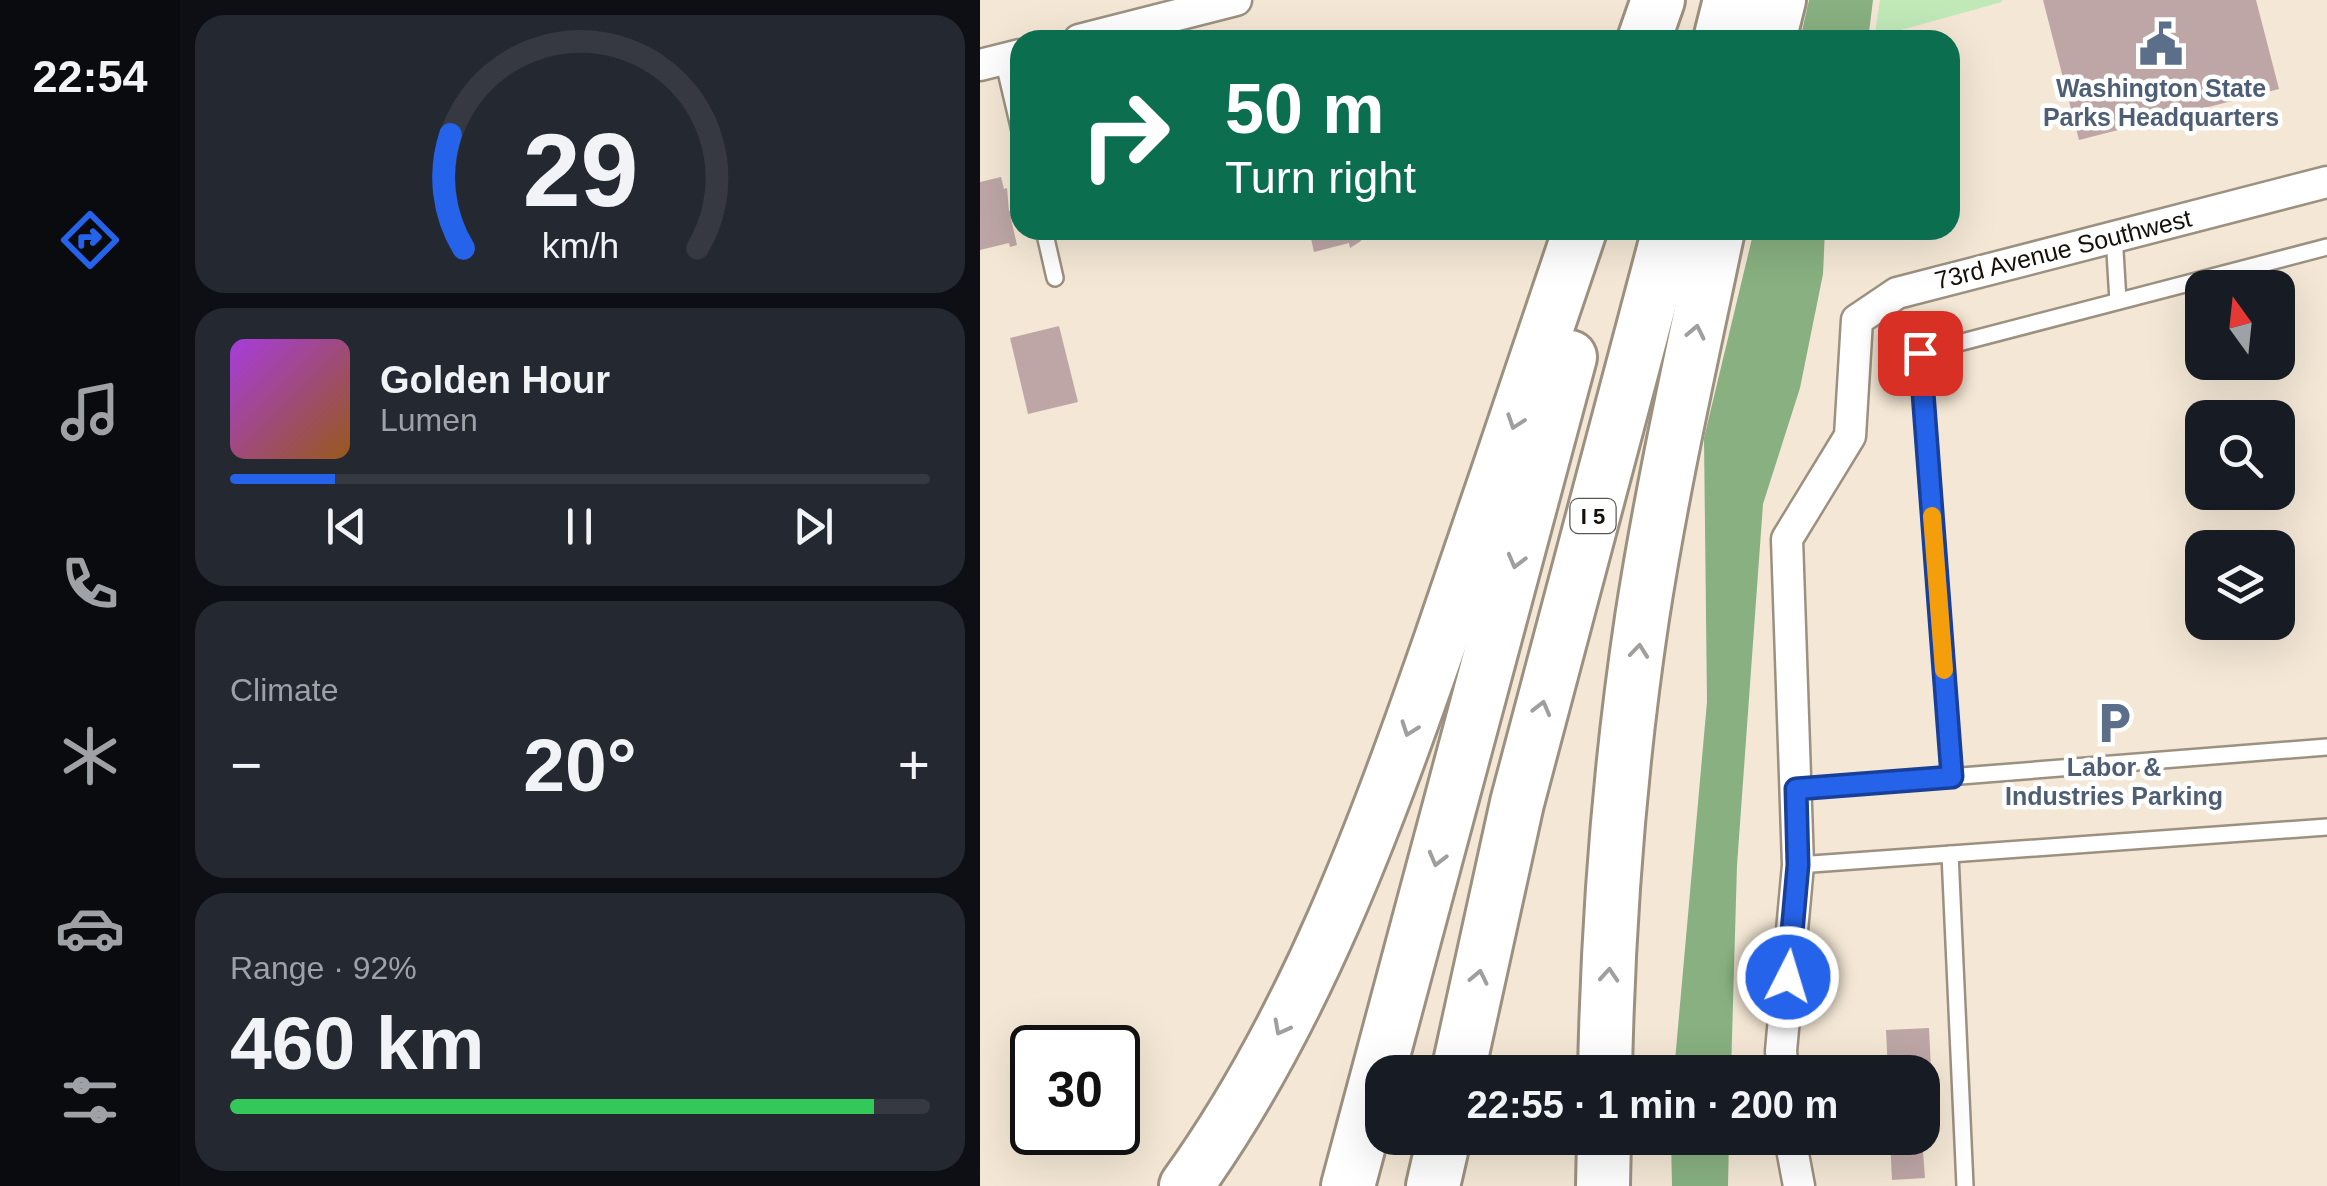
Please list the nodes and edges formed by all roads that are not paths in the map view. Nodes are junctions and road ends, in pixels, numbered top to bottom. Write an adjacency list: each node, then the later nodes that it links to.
1 (1236, 0): 5 (street)
2 (1661, 0): 6 (highway); 7 (highway)
3 (1730, 0): 8 (highway)
4 (1779, 0): 9 (highway)
5 (1118, 30)
6 (1648, 30)
7 (1656, 30)
8 (1722, 30)
9 (1771, 30)
10 (1001, 60): 11 (lane)
11 (1010, 94)
12 (2327, 182): 13 (street, 73rd Avenue Southwest)
13 (2114, 235): 21 (lane); 24 (street, 73rd Avenue Southwest)
14 (1046, 240): 20 (lane)
15 (1577, 240): 34 (highway, one-way to 34)
16 (1601, 240): 35 (highway, I 5, one-way to 35)
17 (1666, 240): 28 (highway, I 5, one-way to 17)
18 (1716, 240): 29 (highway, one-way to 18)
19 (2327, 247): 21 (lane)
20 (1055, 278)
21 (2118, 301): 23 (lane)
22 (2327, 747): 23 (lane)
23 (1952, 777): 24 (lane)
24 (1796, 789): 27 (street, 73rd Avenue Southwest)
25 (2327, 827): 26 (lane)
26 (1950, 854): 27 (lane); 39 (lane)
27 (1798, 865): 30 (street, 73rd Avenue Southwest)
28 (1462, 1055)
29 (1606, 1055)
30 (1782, 1055)
31 (1440, 1155): 36 (highway)
32 (1604, 1155): 37 (highway)
33 (1793, 1155): 38 (street)
34 (1186, 1186)
35 (1348, 1186)
36 (1433, 1186)
37 (1604, 1186)
38 (1799, 1186)
39 (1965, 1186)

